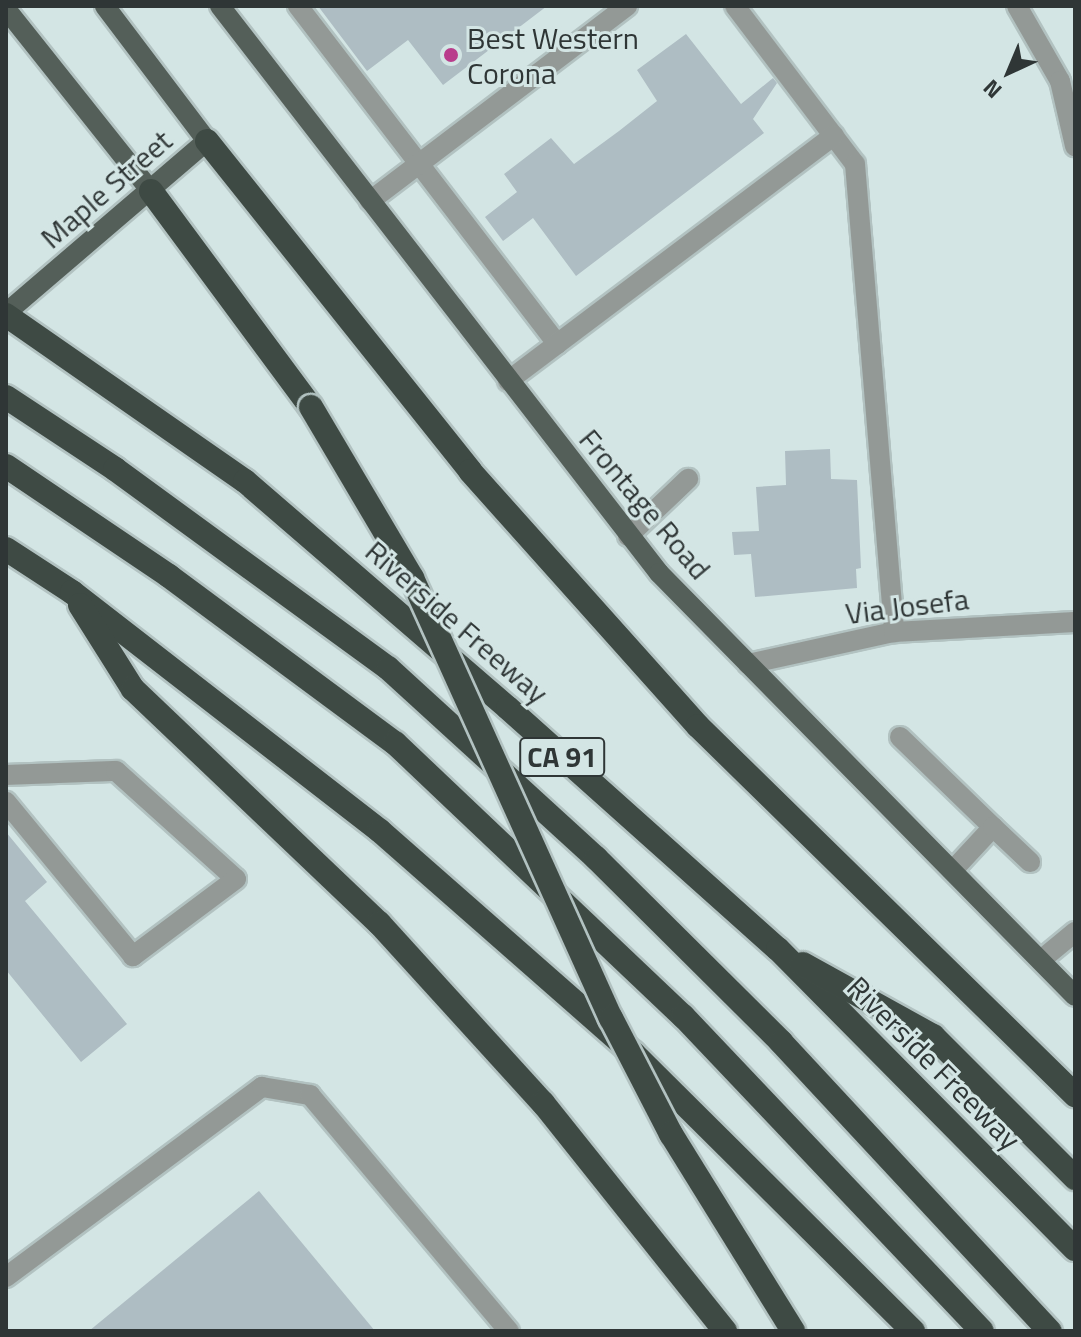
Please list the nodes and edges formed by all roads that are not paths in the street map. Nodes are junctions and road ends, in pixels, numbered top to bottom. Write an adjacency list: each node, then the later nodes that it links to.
1 (105, 6): 10 (main road)
2 (220, 6): 14 (main road, Frontage Road)
3 (298, 6): 12 (street)
4 (627, 6): 12 (street)
5 (735, 6): 9 (street)
6 (1017, 6): 8 (street)
7 (6, 9): 13 (main road)
8 (1068, 80): 11 (street)
9 (834, 135): 16 (street); 25 (street)
10 (207, 141): 13 (main road, Maple Street); 37 (highway)
11 (1075, 146)
12 (417, 166): 14 (street); 16 (street)
13 (151, 191): 15 (main road, Maple Street); 43 (highway, bridge)
14 (370, 201): 17 (main road, Frontage Road)
15 (6, 314): 34 (highway, Riverside Freeway / CA 91)
16 (557, 344): 17 (street)
17 (508, 381): 21 (main road, Frontage Road)
18 (6, 397): 46 (highway)
19 (6, 466): 45 (highway)
20 (688, 479): 21 (street)
21 (628, 536): 26 (main road, Frontage Road)
22 (6, 549): 23 (highway)
23 (72, 592): 42 (highway); 44 (highway)
24 (1075, 622): 25 (street, Via Josefa)
25 (894, 632): 26 (street, Via Josefa)
26 (748, 664): 32 (main road, Frontage Road)
27 (900, 737): 30 (street)
28 (6, 775): 29 (street)
29 (6, 802)
30 (993, 827): 31 (street); 32 (street)
31 (1030, 862)
32 (953, 870): 35 (main road, Frontage Road)
33 (1075, 932): 35 (street)
34 (778, 949): 38 (highway); 39 (highway, Riverside Freeway / CA 91)
35 (1041, 960): 36 (main road, Frontage Road)
36 (1075, 996)
37 (1075, 1095)
38 (1075, 1178)
39 (1075, 1249)
40 (6, 1277): 41 (street)
41 (509, 1331)
42 (725, 1331)
43 (793, 1331)
44 (913, 1331)
45 (982, 1331)
46 (1050, 1331)

